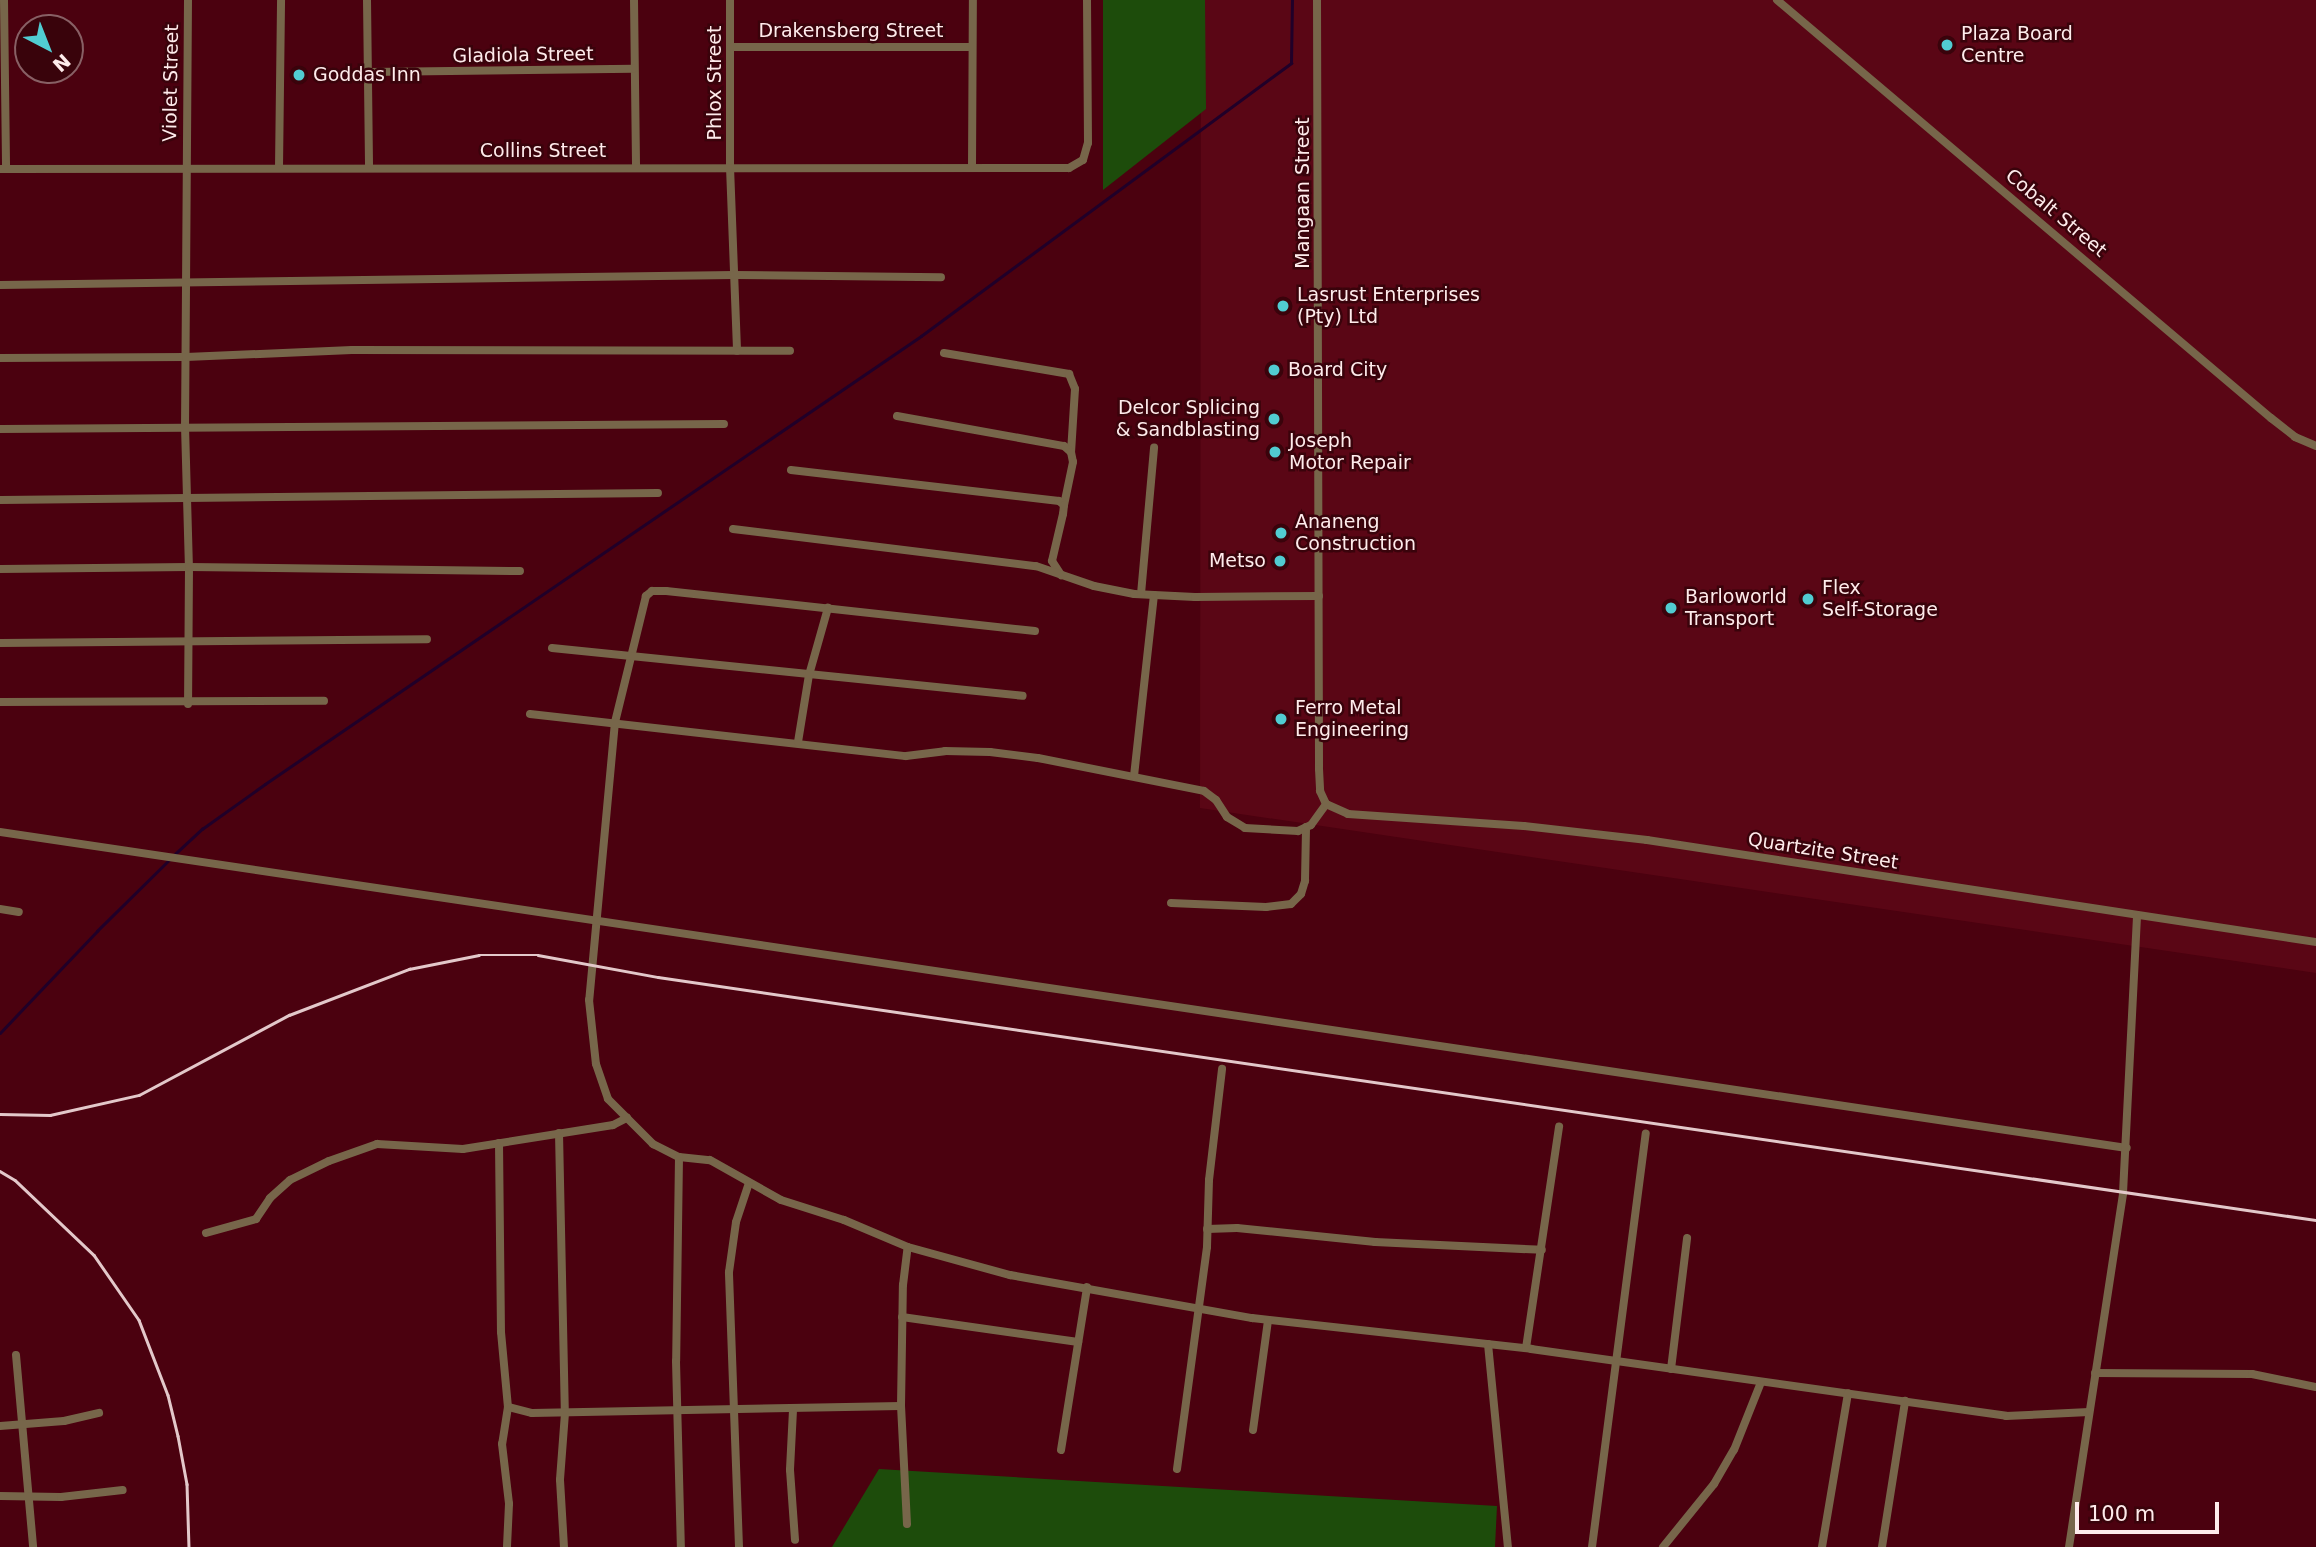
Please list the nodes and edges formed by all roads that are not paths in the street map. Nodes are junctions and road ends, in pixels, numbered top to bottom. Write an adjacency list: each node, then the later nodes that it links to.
1 (188, 0): 16 (street, Violet Street)
2 (281, 0): 19 (street)
3 (367, 0): 14 (street)
4 (634, 0): 13 (street)
5 (730, 0): 11 (street, Phlox Street)
6 (973, 0): 12 (street)
7 (1087, 0): 21 (street, Collins Street)
8 (1317, 0): 51 (street, Mangaan Street)
9 (1777, 0): 36 (street, Cobalt Street)
10 (3, 2): 15 (street)
11 (731, 47): 12 (street, Drakensberg Street); 18 (street, Phlox Street)
12 (972, 47): 21 (street)
13 (633, 69): 14 (street, Gladiola Street); 17 (street)
14 (370, 72): 20 (street)
15 (2, 85): 22 (street)
16 (186, 167): 19 (street, Collins Street); 22 (street, Collins Street); 25 (street, Violet Street)
17 (636, 167): 18 (street, Collins Street); 20 (street, Collins Street)
18 (730, 167): 21 (street, Collins Street); 23 (street, Phlox Street)
19 (279, 168): 20 (street, Collins Street)
20 (369, 168)
21 (972, 168)
22 (3, 169)
23 (734, 275): 24 (street); 25 (street); 27 (street, Phlox Street)
24 (941, 277)
25 (185, 283): 26 (street); 30 (street, Violet Street)
26 (0, 285)
27 (737, 351): 28 (street); 30 (street)
28 (790, 351)
29 (944, 353): 38 (street)
30 (186, 357): 31 (street); 34 (street, Violet Street)
31 (0, 358)
32 (897, 416): 38 (street)
33 (724, 424): 34 (street)
34 (185, 426): 35 (street); 41 (street, Violet Street)
35 (0, 429)
36 (2316, 446)
37 (1154, 448): 49 (street)
38 (1071, 452): 43 (street)
39 (791, 470): 43 (street)
40 (658, 493): 41 (street)
41 (188, 499): 42 (street); 45 (street, Violet Street)
42 (0, 500)
43 (1064, 505): 48 (street)
44 (733, 529): 48 (street)
45 (189, 567): 46 (street); 47 (street); 55 (street, Violet Street)
46 (0, 569)
47 (520, 571)
48 (1061, 575): 49 (street)
49 (1141, 594): 50 (street)
50 (1154, 595): 51 (street); 67 (street)
51 (1319, 596): 68 (street, Mangaan Street)
52 (828, 608): 53 (street); 58 (street); 59 (street)
53 (1035, 631)
54 (427, 639): 55 (street)
55 (188, 641): 56 (street); 63 (street, Violet Street)
56 (0, 643)
57 (552, 648): 58 (street)
58 (630, 653): 59 (street); 65 (street)
59 (809, 675): 60 (street); 66 (street)
60 (1023, 696)
61 (324, 701): 63 (street)
62 (0, 702): 63 (street)
63 (188, 704)
64 (530, 714): 65 (street)
65 (615, 722): 66 (street); 75 (street)
66 (798, 743): 67 (street)
67 (1133, 776): 69 (street)
68 (1326, 804): 69 (street); 74 (street, Quartzite Street)
69 (1306, 827): 71 (street)
70 (0, 832): 75 (street)
71 (1171, 903)
72 (0, 909): 73 (street)
73 (19, 912)
74 (2137, 915): 76 (street, Quartzite Street); 83 (street)
75 (595, 920): 78 (street); 83 (street)
76 (2316, 942)
77 (1222, 1069): 86 (street)
78 (627, 1118): 80 (street); 84 (street)
79 (1559, 1125): 90 (street)
80 (559, 1133): 82 (street); 113 (street)
81 (1646, 1134): 99 (street)
82 (499, 1143): 87 (street); 107 (street)
83 (2127, 1148): 101 (street)
84 (679, 1157): 85 (street); 110 (street)
85 (749, 1183): 89 (street); 109 (street)
86 (1208, 1229): 90 (street); 92 (street)
87 (206, 1233)
88 (1687, 1238): 100 (street)
89 (908, 1247): 91 (street); 93 (street)
90 (1542, 1250): 97 (street)
91 (1087, 1287): 92 (street); 95 (street)
92 (1197, 1308): 94 (street); 118 (street)
93 (902, 1317): 95 (street); 106 (street)
94 (1268, 1320): 96 (street); 116 (street)
95 (1078, 1342): 117 (street)
96 (1488, 1344): 97 (street); 129 (street)
97 (1526, 1348): 99 (street)
98 (16, 1354): 114 (street)
99 (1615, 1361): 100 (street); 130 (street)
100 (1671, 1368): 102 (street)
101 (2095, 1373): 103 (street); 111 (street)
102 (1761, 1382): 104 (street); 131 (street)
103 (2316, 1387)
104 (1848, 1393): 105 (street); 132 (street)
105 (1905, 1401): 111 (street); 133 (street)
106 (901, 1406): 108 (street); 122 (street)
107 (508, 1407): 113 (street); 125 (street)
108 (793, 1410): 109 (street); 123 (street)
109 (732, 1411): 110 (street); 128 (street)
110 (679, 1412): 113 (street); 127 (street)
111 (2089, 1412): 134 (street)
112 (99, 1413): 114 (street)
113 (565, 1413): 126 (street)
114 (23, 1425): 115 (street); 121 (street)
115 (0, 1426)
116 (1253, 1430)
117 (1061, 1450)
118 (1177, 1469)
119 (123, 1490): 121 (street)
120 (0, 1496): 121 (street)
121 (28, 1496): 124 (street)
122 (907, 1524)
123 (795, 1540)
124 (33, 1547)
125 (507, 1547)
126 (564, 1547)
127 (681, 1547)
128 (739, 1547)
129 (1508, 1547)
130 (1592, 1547)
131 (1663, 1547)
132 (1822, 1547)
133 (1882, 1547)
134 (2068, 1547)

